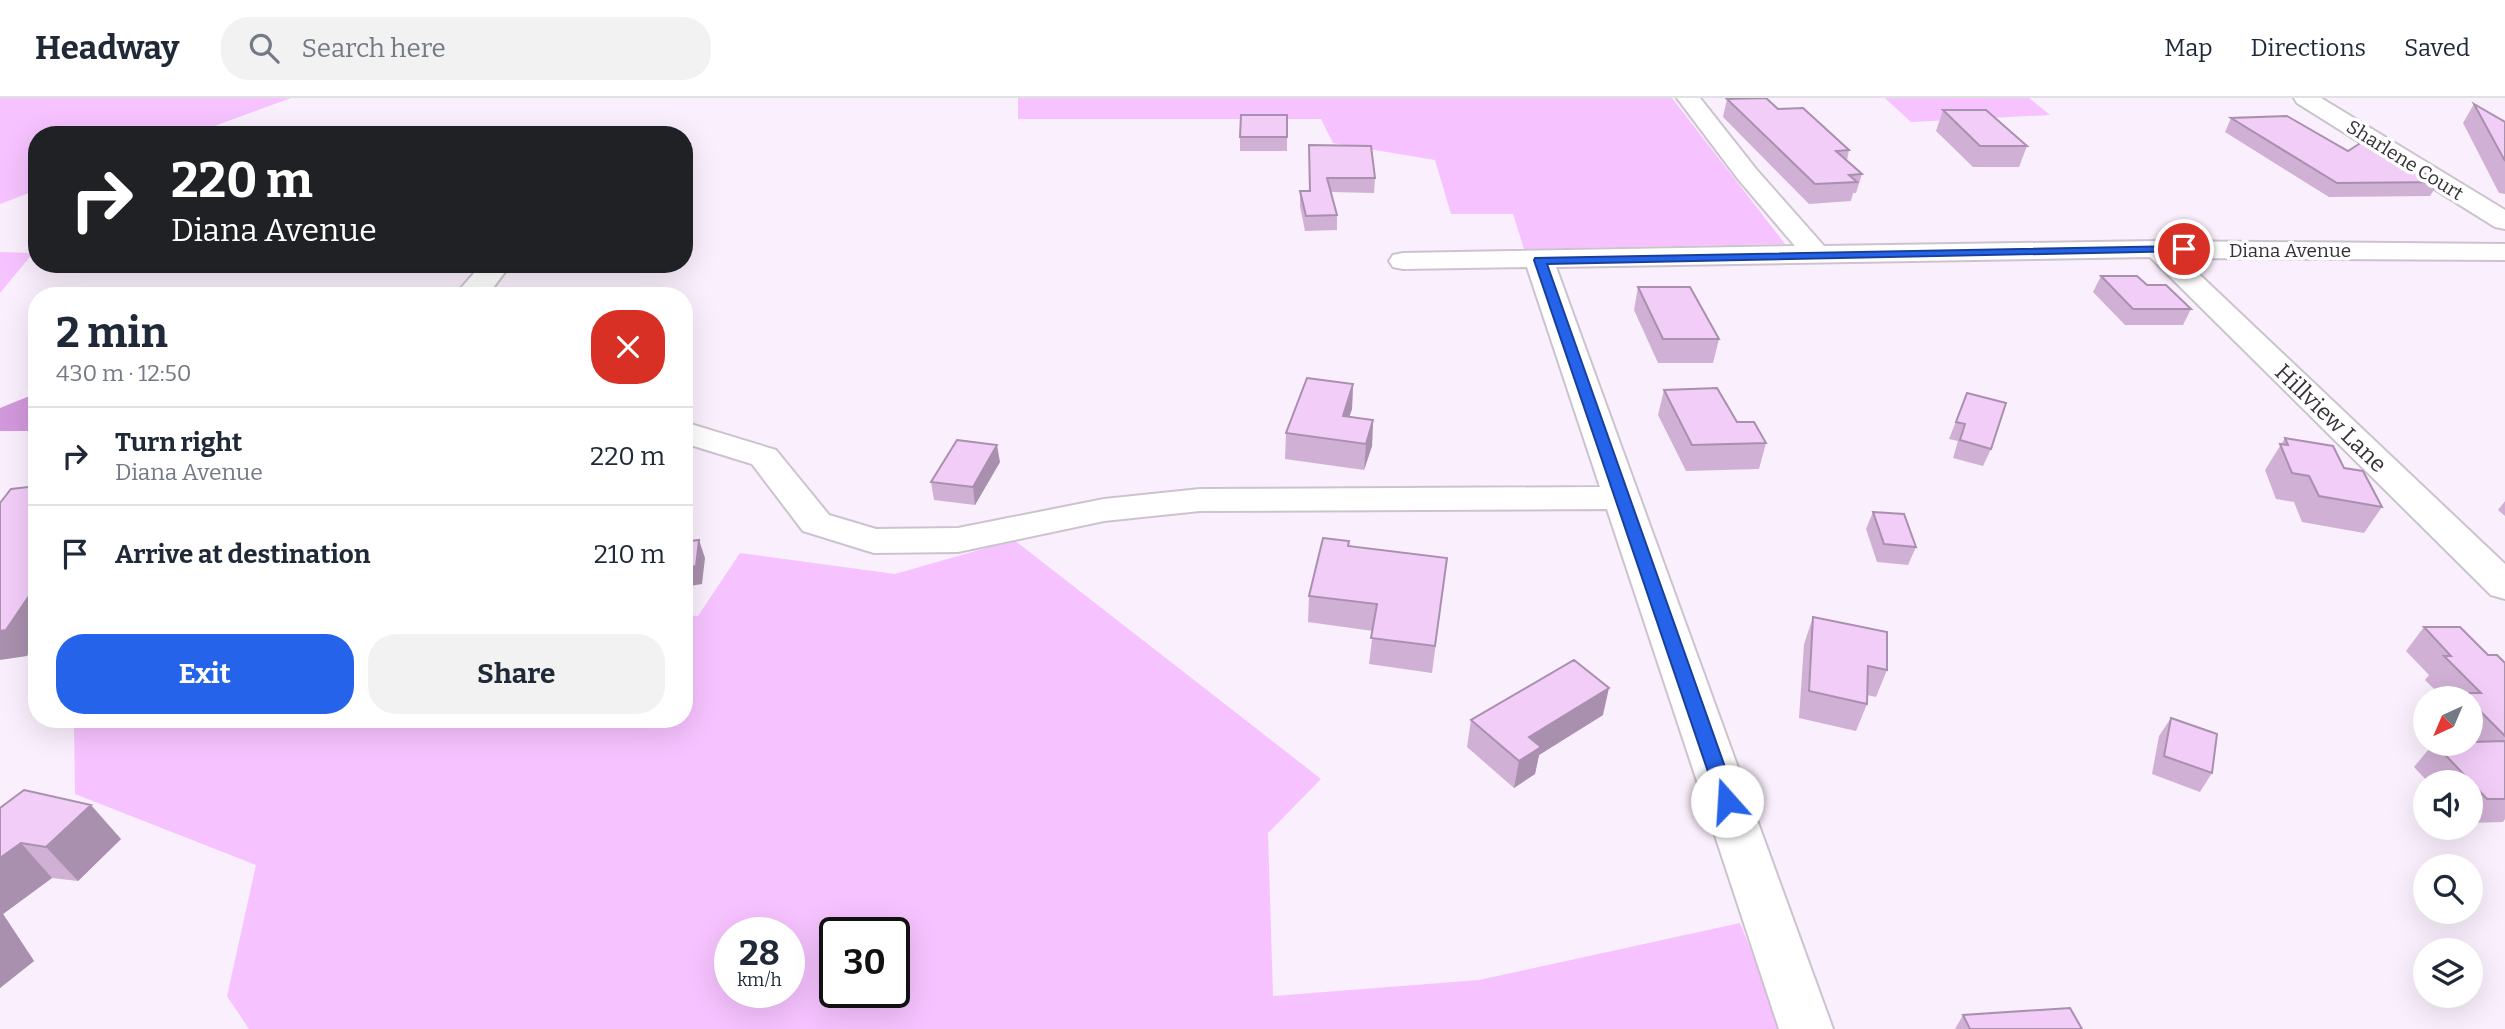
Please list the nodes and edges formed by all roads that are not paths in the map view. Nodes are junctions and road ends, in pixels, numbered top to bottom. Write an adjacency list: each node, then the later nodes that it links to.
1 (1688, 98): 6 (street)
2 (2305, 98): 3 (street, Sharlene Court)
3 (2505, 221)
4 (2157, 249): 5 (street, Diana Avenue); 6 (street, Diana Avenue); 11 (street, Hillview Lane)
5 (2505, 252)
6 (1817, 255): 7 (street, Diana Avenue)
7 (1539, 260): 8 (street, Diana Avenue); 10 (street)
8 (1403, 261)
9 (693, 435): 10 (street)
10 (1622, 498): 12 (street)
11 (2505, 586)
12 (1806, 1029)

